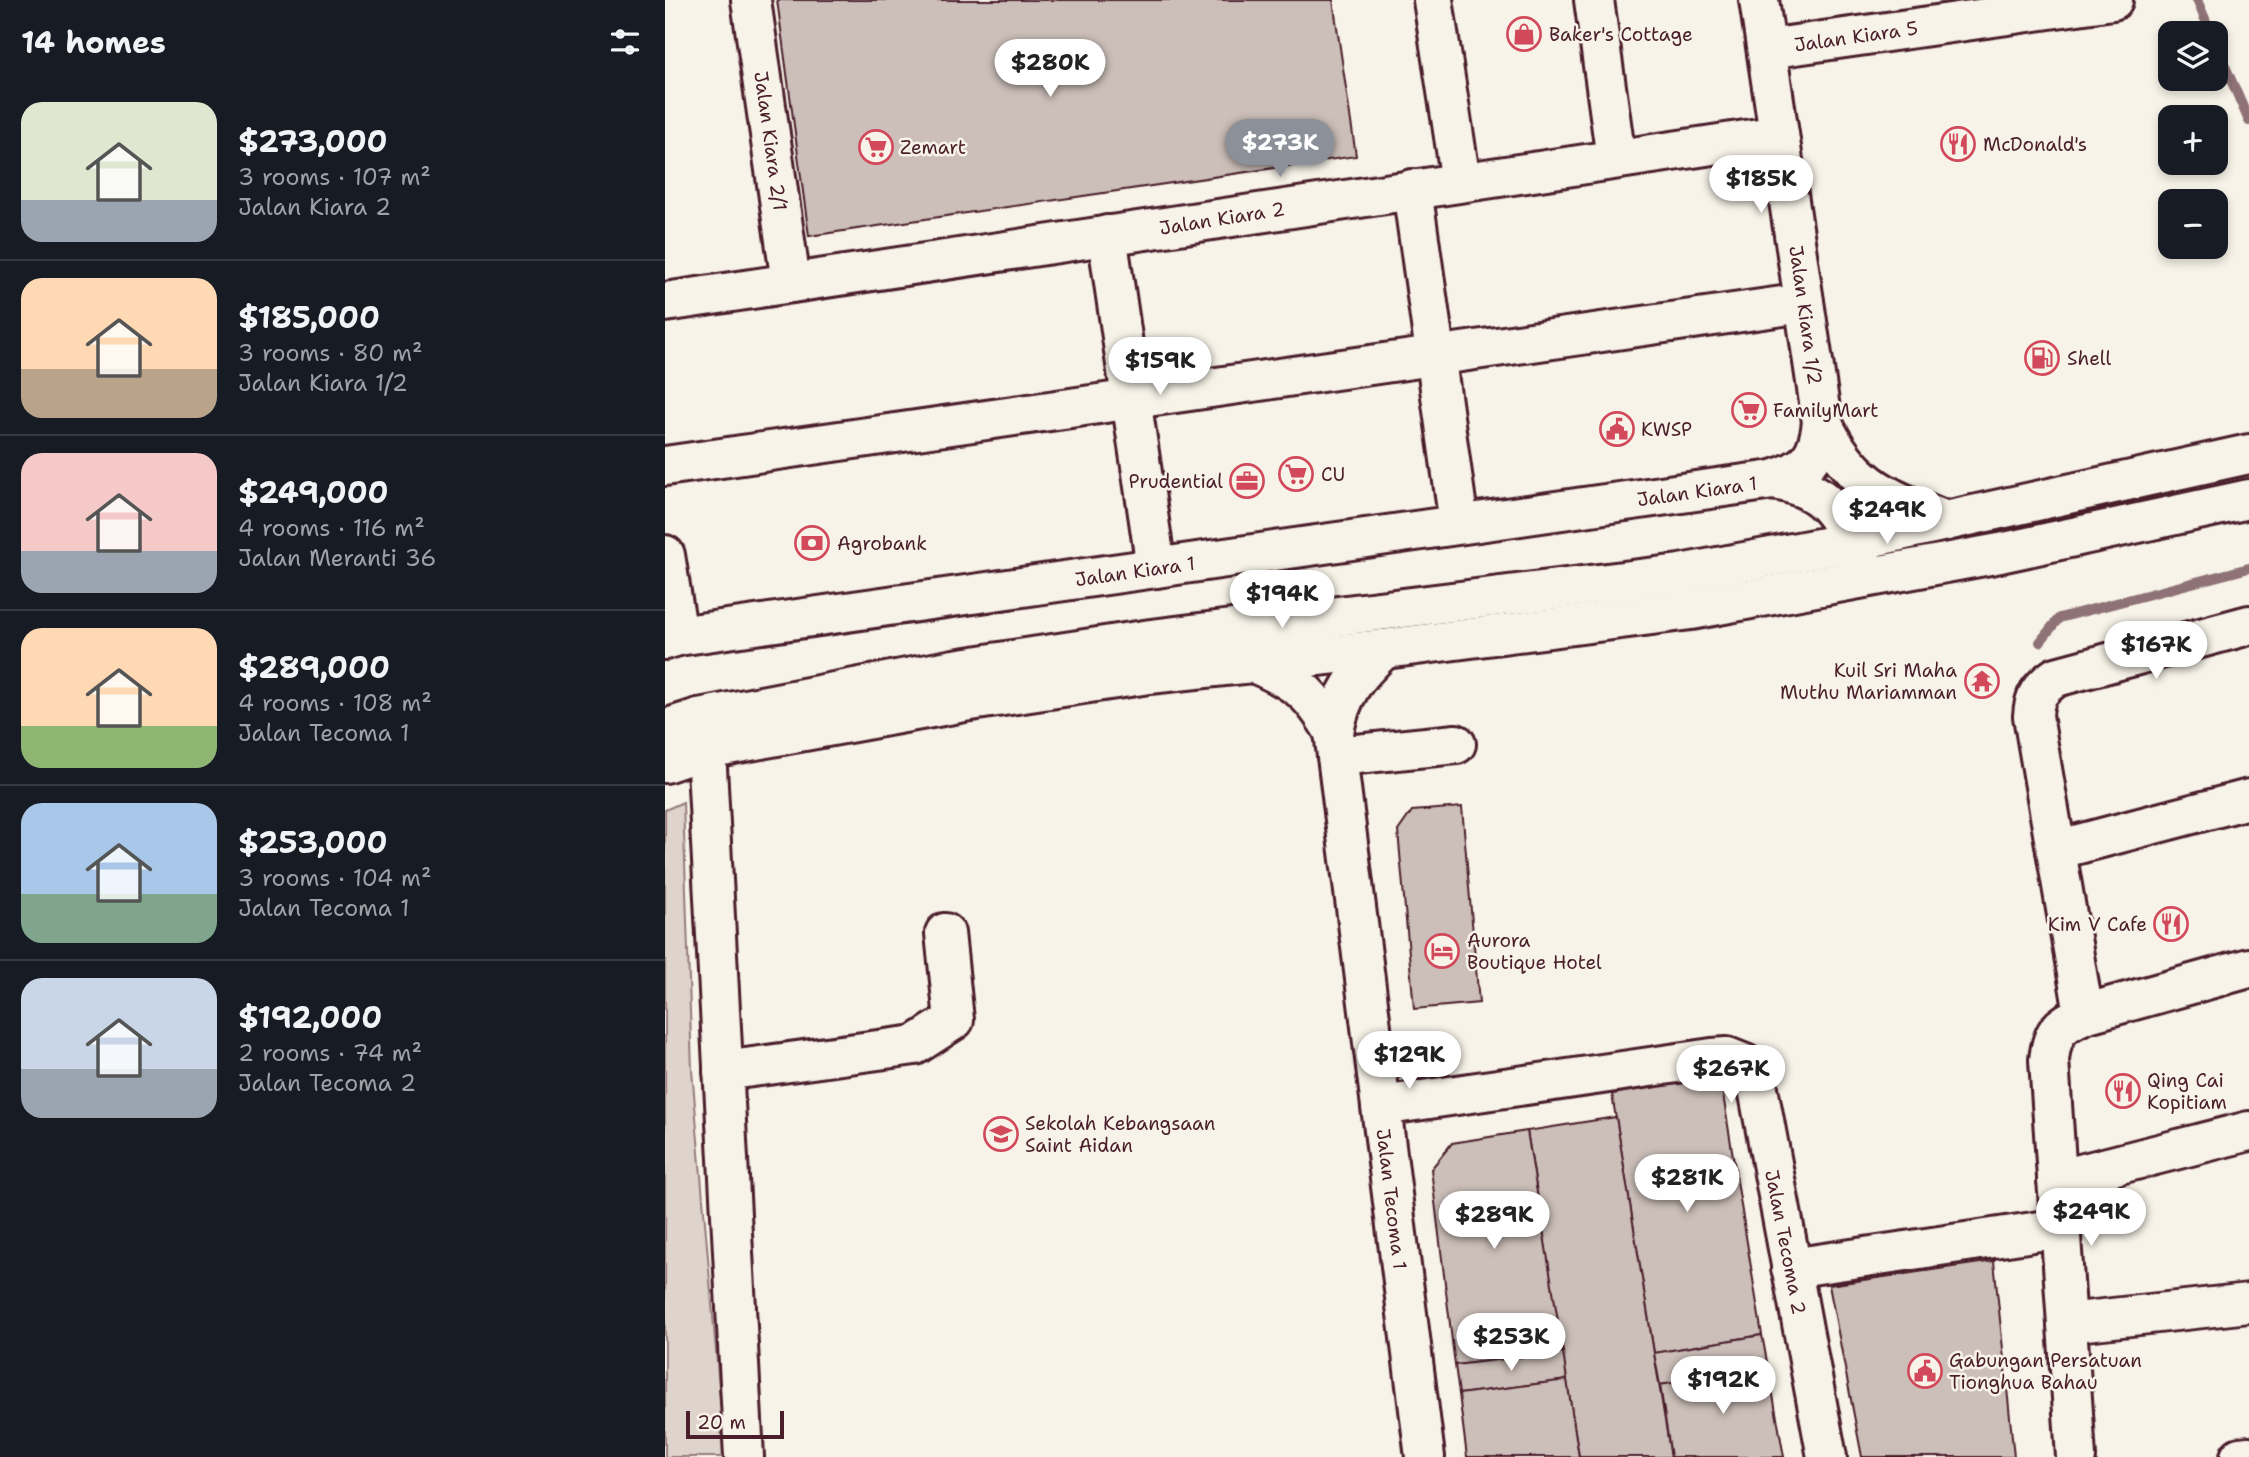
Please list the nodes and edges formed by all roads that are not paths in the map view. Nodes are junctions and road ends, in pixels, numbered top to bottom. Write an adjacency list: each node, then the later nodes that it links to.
1 (751, 0): 12 (street, Jalan Kiara 2/1)
2 (1433, 0): 9 (street)
3 (1594, 0): 8 (street)
4 (1759, 0): 6 (street, Jalan Kiara 1/2)
5 (2113, 0): 6 (street, Jalan Kiara 5)
6 (1767, 49): 7 (street, Jalan Kiara 1/2)
7 (1779, 135): 8 (street, Jalan Kiara 2); 14 (street, Jalan Kiara 1/2)
8 (1616, 159): 9 (street, Jalan Kiara 2)
9 (1461, 182): 10 (street, Jalan Kiara 2)
10 (1412, 189): 11 (street, Jalan Kiara 2); 15 (street)
11 (1107, 235): 12 (street, Jalan Kiara 2); 16 (street)
12 (790, 283): 13 (street, Jalan Kiara 2)
13 (665, 302)
14 (1804, 303): 15 (street); 17 (street, Jalan Kiara 1/2)
15 (1436, 356): 16 (street); 23 (street)
16 (1131, 399): 19 (street); 26 (street)
17 (1822, 422): 20 (street, Jalan Kiara 1); 22 (street)
18 (2249, 454): 22 (street)
19 (665, 466)
20 (1773, 480): 23 (street, Jalan Kiara 1); 24 (street)
21 (2249, 499): 27 (street)
22 (1946, 521): 24 (street)
23 (1459, 524): 26 (street, Jalan Kiara 1)
24 (1851, 542): 27 (street); 32 (street)
25 (665, 555): 29 (street)
26 (1156, 568): 29 (street, Jalan Kiara 1)
27 (1870, 578): 30 (street)
28 (2249, 625): 37 (street)
29 (672, 638)
30 (1384, 649): 31 (street); 33 (street)
31 (1254, 663): 32 (street); 33 (street)
32 (690, 732): 35 (street); 41 (street)
33 (1335, 744): 34 (street); 42 (street, Jalan Tecoma 1)
34 (1456, 744)
35 (665, 763)
36 (2249, 799): 37 (street)
37 (2056, 850): 40 (street)
38 (945, 933): 41 (street)
39 (2249, 968): 40 (street)
40 (2070, 1023): 44 (street)
41 (723, 1071): 50 (street)
42 (1381, 1106): 46 (street, Jalan Tecoma 2); 51 (street, Jalan Tecoma 1)
43 (2249, 1131): 44 (street)
44 (2057, 1180): 45 (street)
45 (2060, 1228): 46 (street); 48 (street)
46 (1791, 1268): 52 (street, Jalan Tecoma 2)
47 (2249, 1303): 48 (street)
48 (2067, 1323): 53 (street)
49 (2249, 1456): 54 (street)
50 (744, 1457)
51 (1425, 1457)
52 (1827, 1457)
53 (2076, 1457)
54 (2240, 1457)

